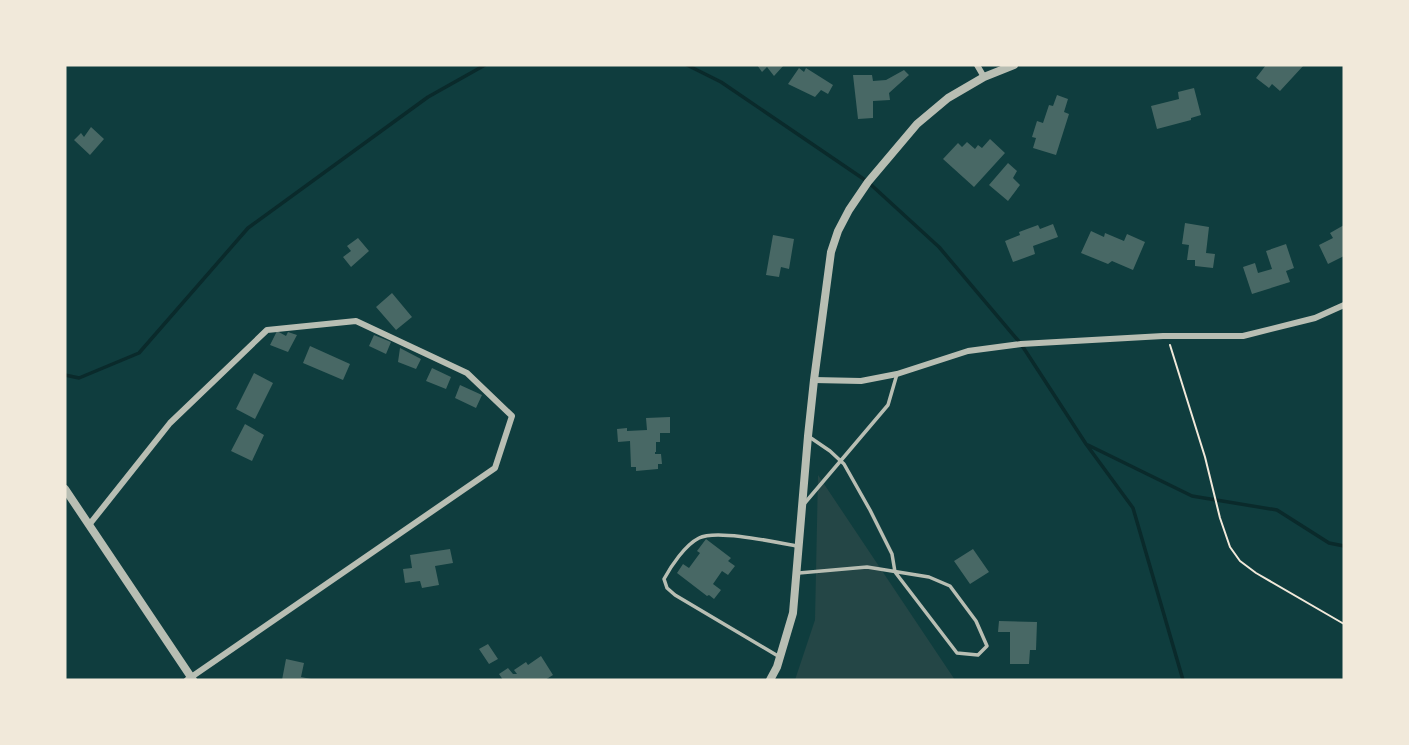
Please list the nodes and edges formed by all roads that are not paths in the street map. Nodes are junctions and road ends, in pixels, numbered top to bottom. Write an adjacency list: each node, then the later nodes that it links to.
1 (977, 65): 3 (street)
2 (1014, 65): 3 (street)
3 (984, 77): 6 (street)
4 (1344, 305): 5 (street)
5 (897, 374): 6 (street); 8 (lane)
6 (814, 380): 7 (street)
7 (808, 436): 8 (lane); 10 (street)
8 (841, 461): 10 (lane); 13 (lane)
9 (65, 489): 11 (street)
10 (802, 506): 12 (street)
11 (89, 525): 16 (street); 16 (street)
12 (799, 546): 14 (street); 15 (lane)
13 (895, 572): 13 (lane); 14 (lane)
14 (797, 574): 15 (street)
15 (780, 657): 17 (street)
16 (191, 679)
17 (770, 680)

